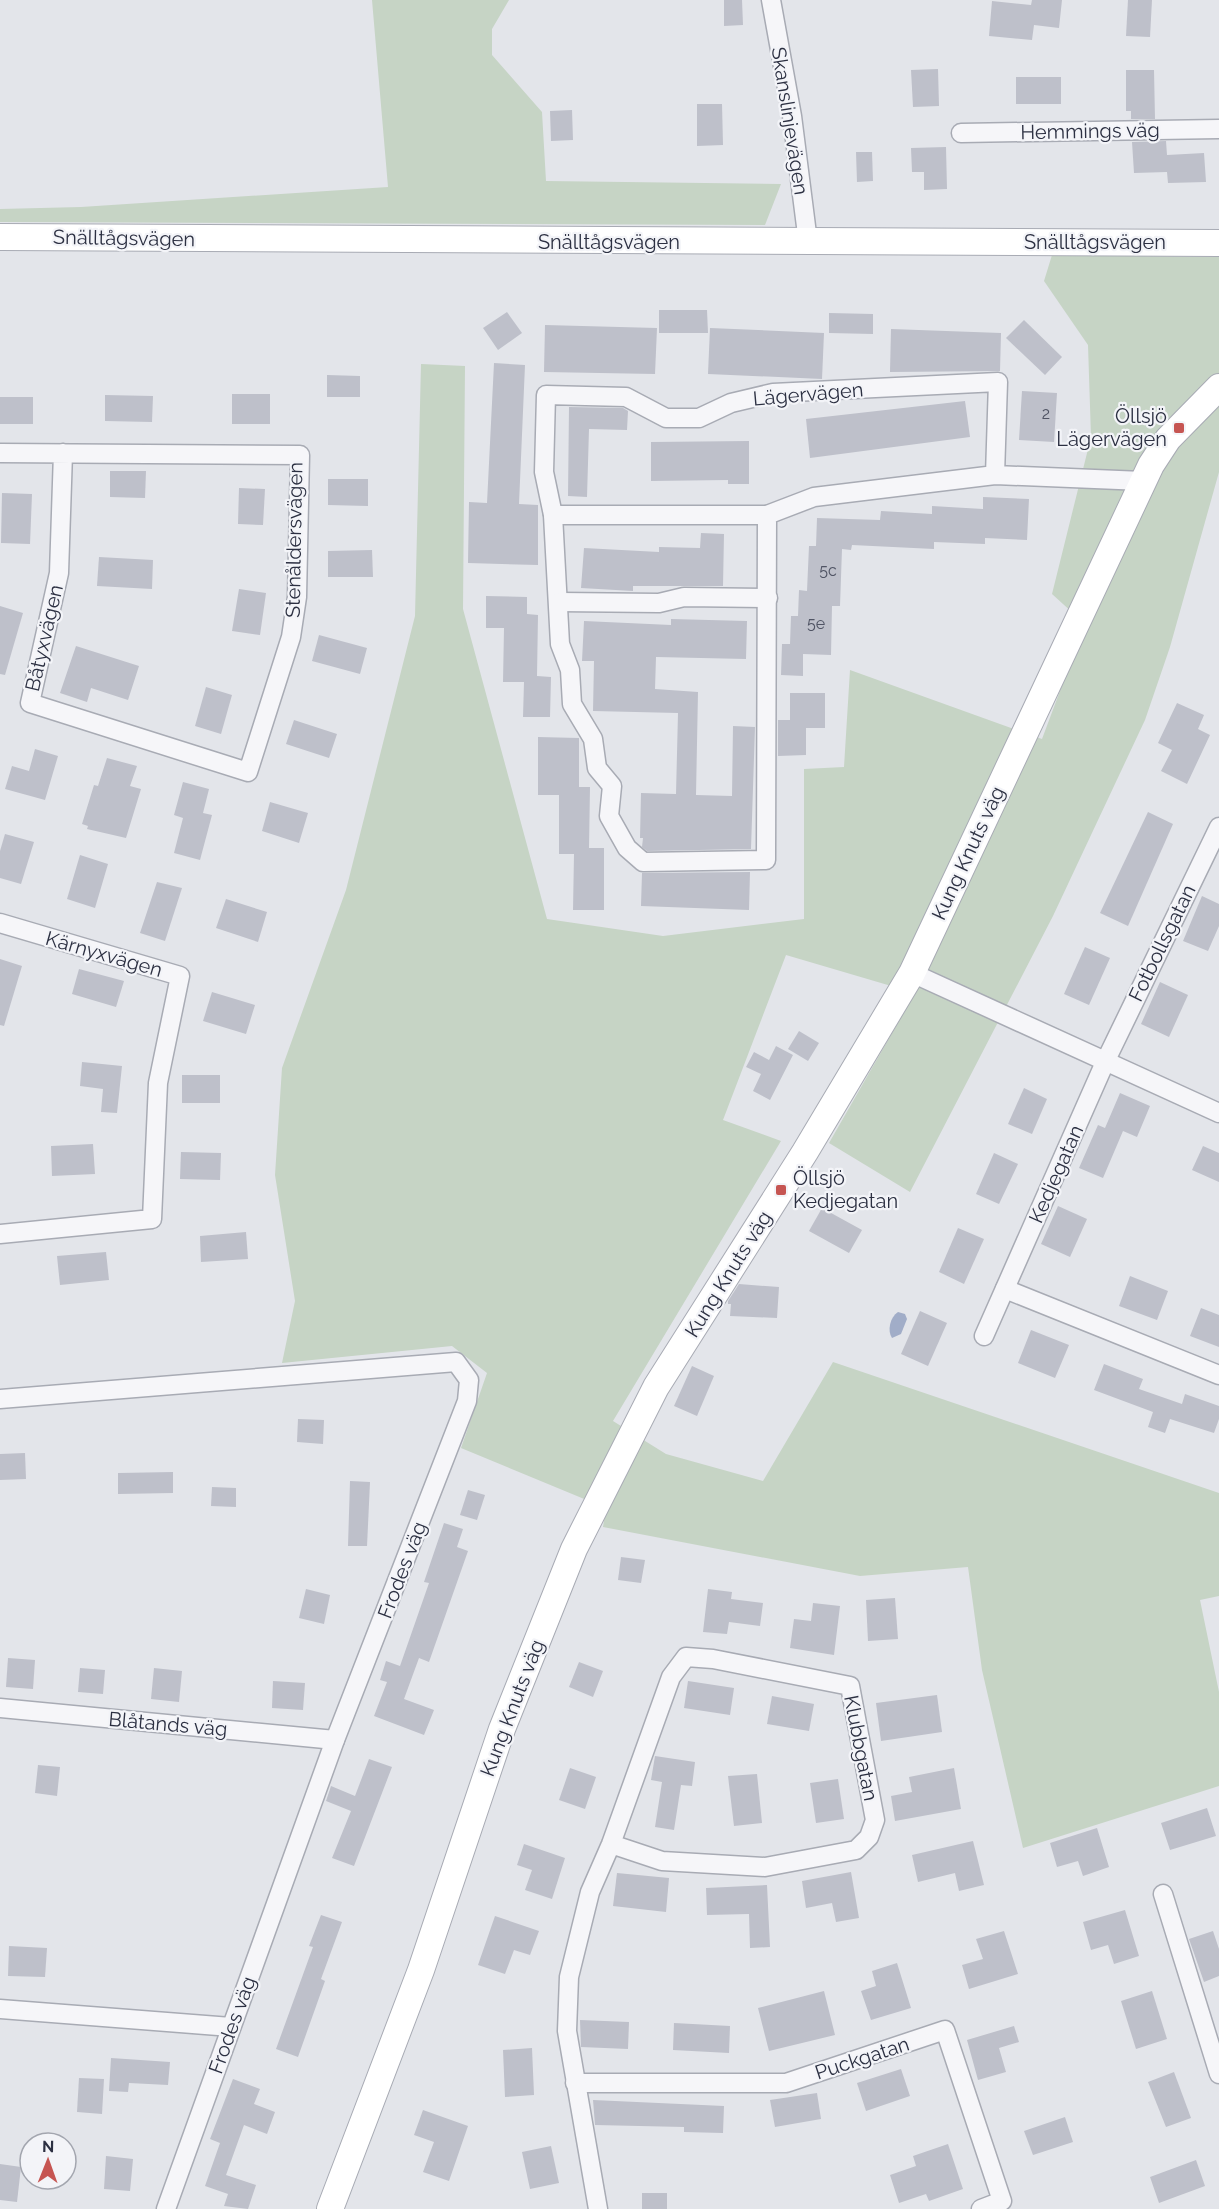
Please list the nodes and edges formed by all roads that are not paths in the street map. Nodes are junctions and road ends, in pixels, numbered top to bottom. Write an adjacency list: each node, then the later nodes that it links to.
1 (771, 0): 5 (street, Skanslinjevägen)
2 (1219, 129): 3 (street, Hemmings väg)
3 (961, 133)
4 (0, 237): 5 (street, Snälltågsvägen)
5 (808, 242): 6 (street, Snälltågsvägen)
6 (1219, 243)
7 (1219, 387): 11 (street, Kung Knuts väg)
8 (0, 453): 9 (street, Stenåldersvägen)
9 (63, 453): 16 (street, Båtyxvägen); 16 (street, Stenåldersvägen)
10 (995, 475): 11 (street); 12 (street, Lägervägen); 13 (street)
11 (1143, 481): 19 (street, Kung Knuts väg)
12 (553, 515): 13 (street); 15 (street, Lägervägen)
13 (767, 515): 14 (street, Lägervägen)
14 (768, 598): 15 (street); 15 (street, Lägervägen)
15 (559, 602)
16 (248, 772)
17 (1219, 827): 20 (street, Fotbollsgatan)
18 (0, 923): 22 (street, Kärnyxvägen)
19 (912, 973): 20 (street); 36 (street, Kung Knuts väg)
20 (1106, 1060): 21 (street); 23 (street, Kedjegatan)
21 (1219, 1113)
22 (0, 1234)
23 (1005, 1289): 24 (street, Kedjegatan); 25 (street)
24 (984, 1336)
25 (1219, 1375)
26 (0, 1399): 28 (street, Frodes väg)
27 (0, 1708): 28 (street, Blåtands väg)
28 (335, 1740): 32 (street, Frodes väg)
29 (611, 1844): 29 (street, Klubbgatan); 34 (street, Klubbgatan)
30 (1163, 1894): 33 (street)
31 (0, 2009): 32 (street)
32 (231, 2027): 35 (street, Frodes väg)
33 (1219, 2074)
34 (575, 2083): 37 (street, Klubbgatan); 38 (street, Puckgatan)
35 (166, 2209)
36 (330, 2209)
37 (598, 2209)
38 (981, 2209)

